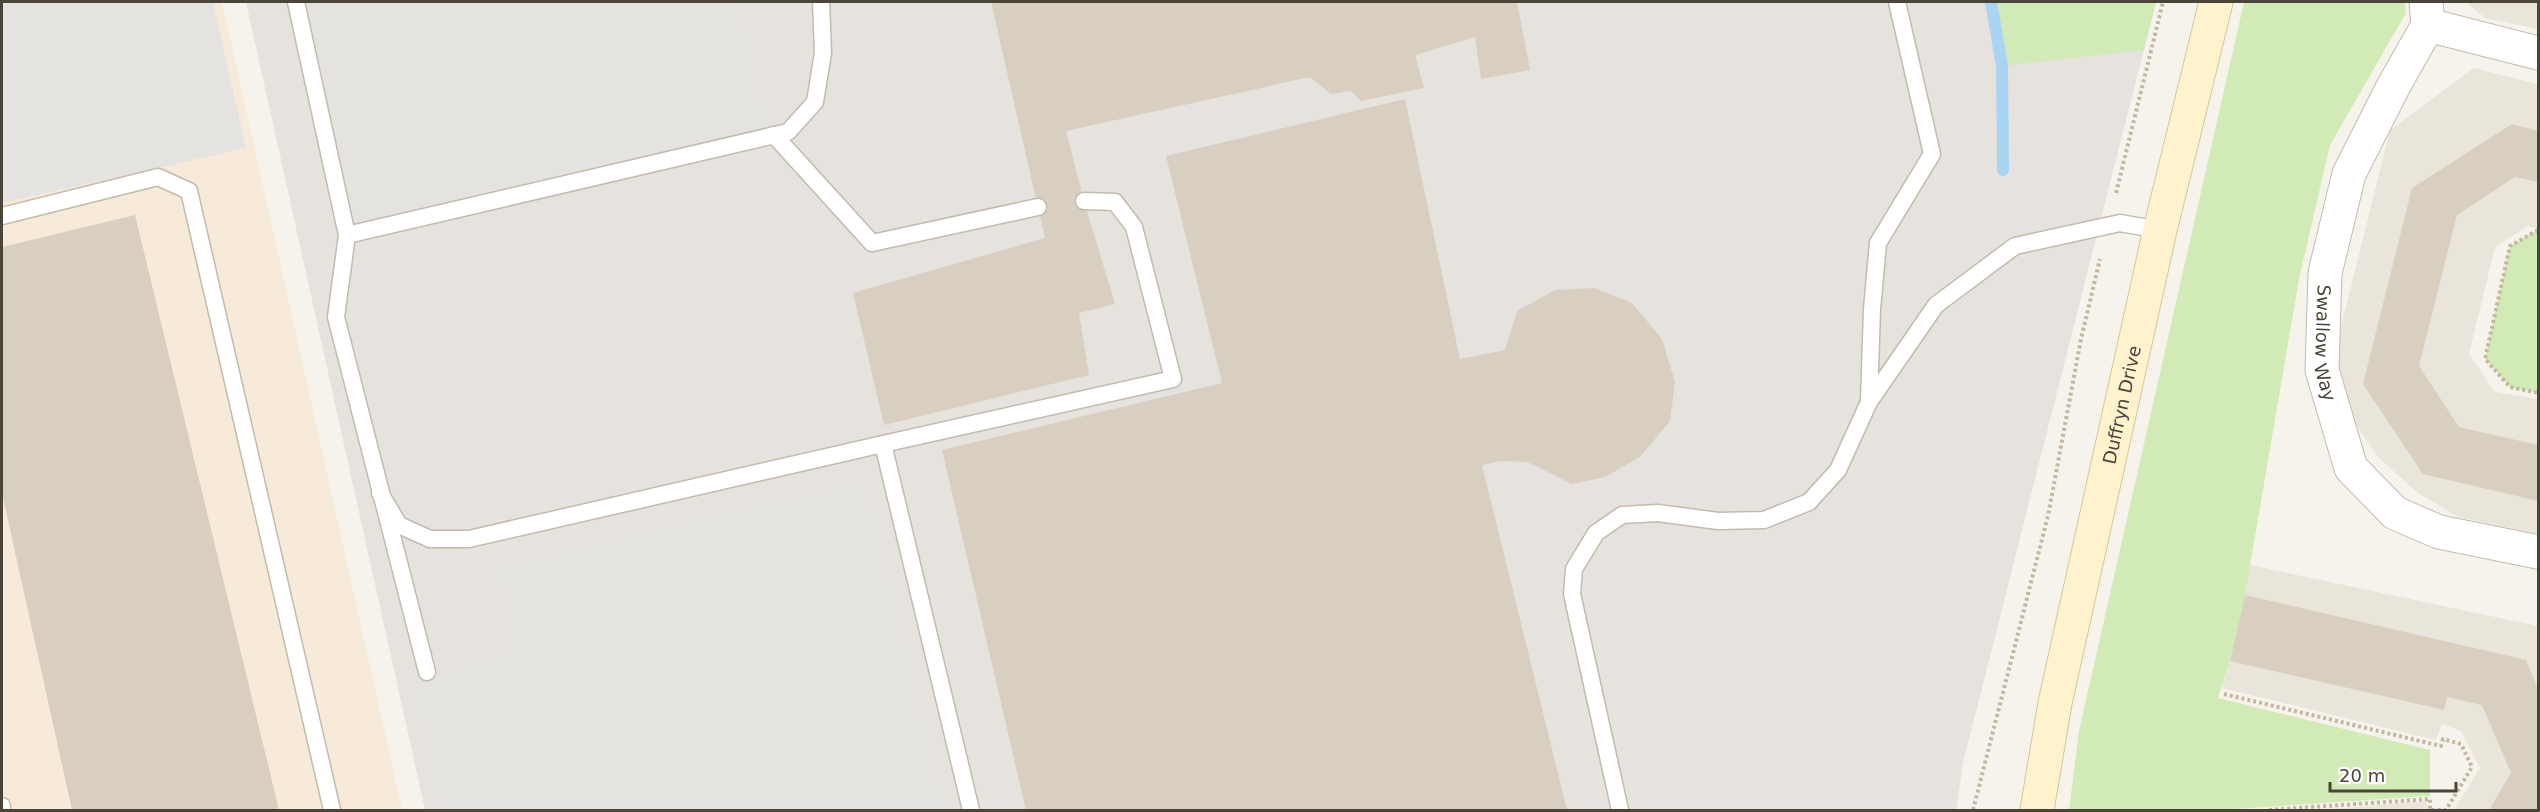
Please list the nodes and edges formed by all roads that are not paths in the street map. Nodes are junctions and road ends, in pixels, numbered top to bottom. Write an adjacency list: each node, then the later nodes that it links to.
1 (296, 2): 12 (lane)
2 (821, 2): 7 (lane)
3 (1898, 2): 13 (lane)
4 (2216, 2): 11 (street, Duffryn Drive)
5 (2427, 13): 6 (street, Swallow Way); 16 (street, Swallow Way)
6 (2538, 53)
7 (774, 135): 9 (lane); 12 (lane)
8 (1084, 201): 14 (lane)
9 (1038, 207)
10 (2, 216): 18 (lane)
11 (2160, 230): 13 (lane); 21 (street, Duffryn Drive)
12 (347, 235): 15 (lane)
13 (1869, 402): 20 (lane)
14 (883, 444): 15 (lane); 19 (lane)
15 (380, 493): 17 (lane)
16 (2538, 552)
17 (428, 672)
18 (332, 810)
19 (971, 810)
20 (1620, 810)
21 (2037, 810)

